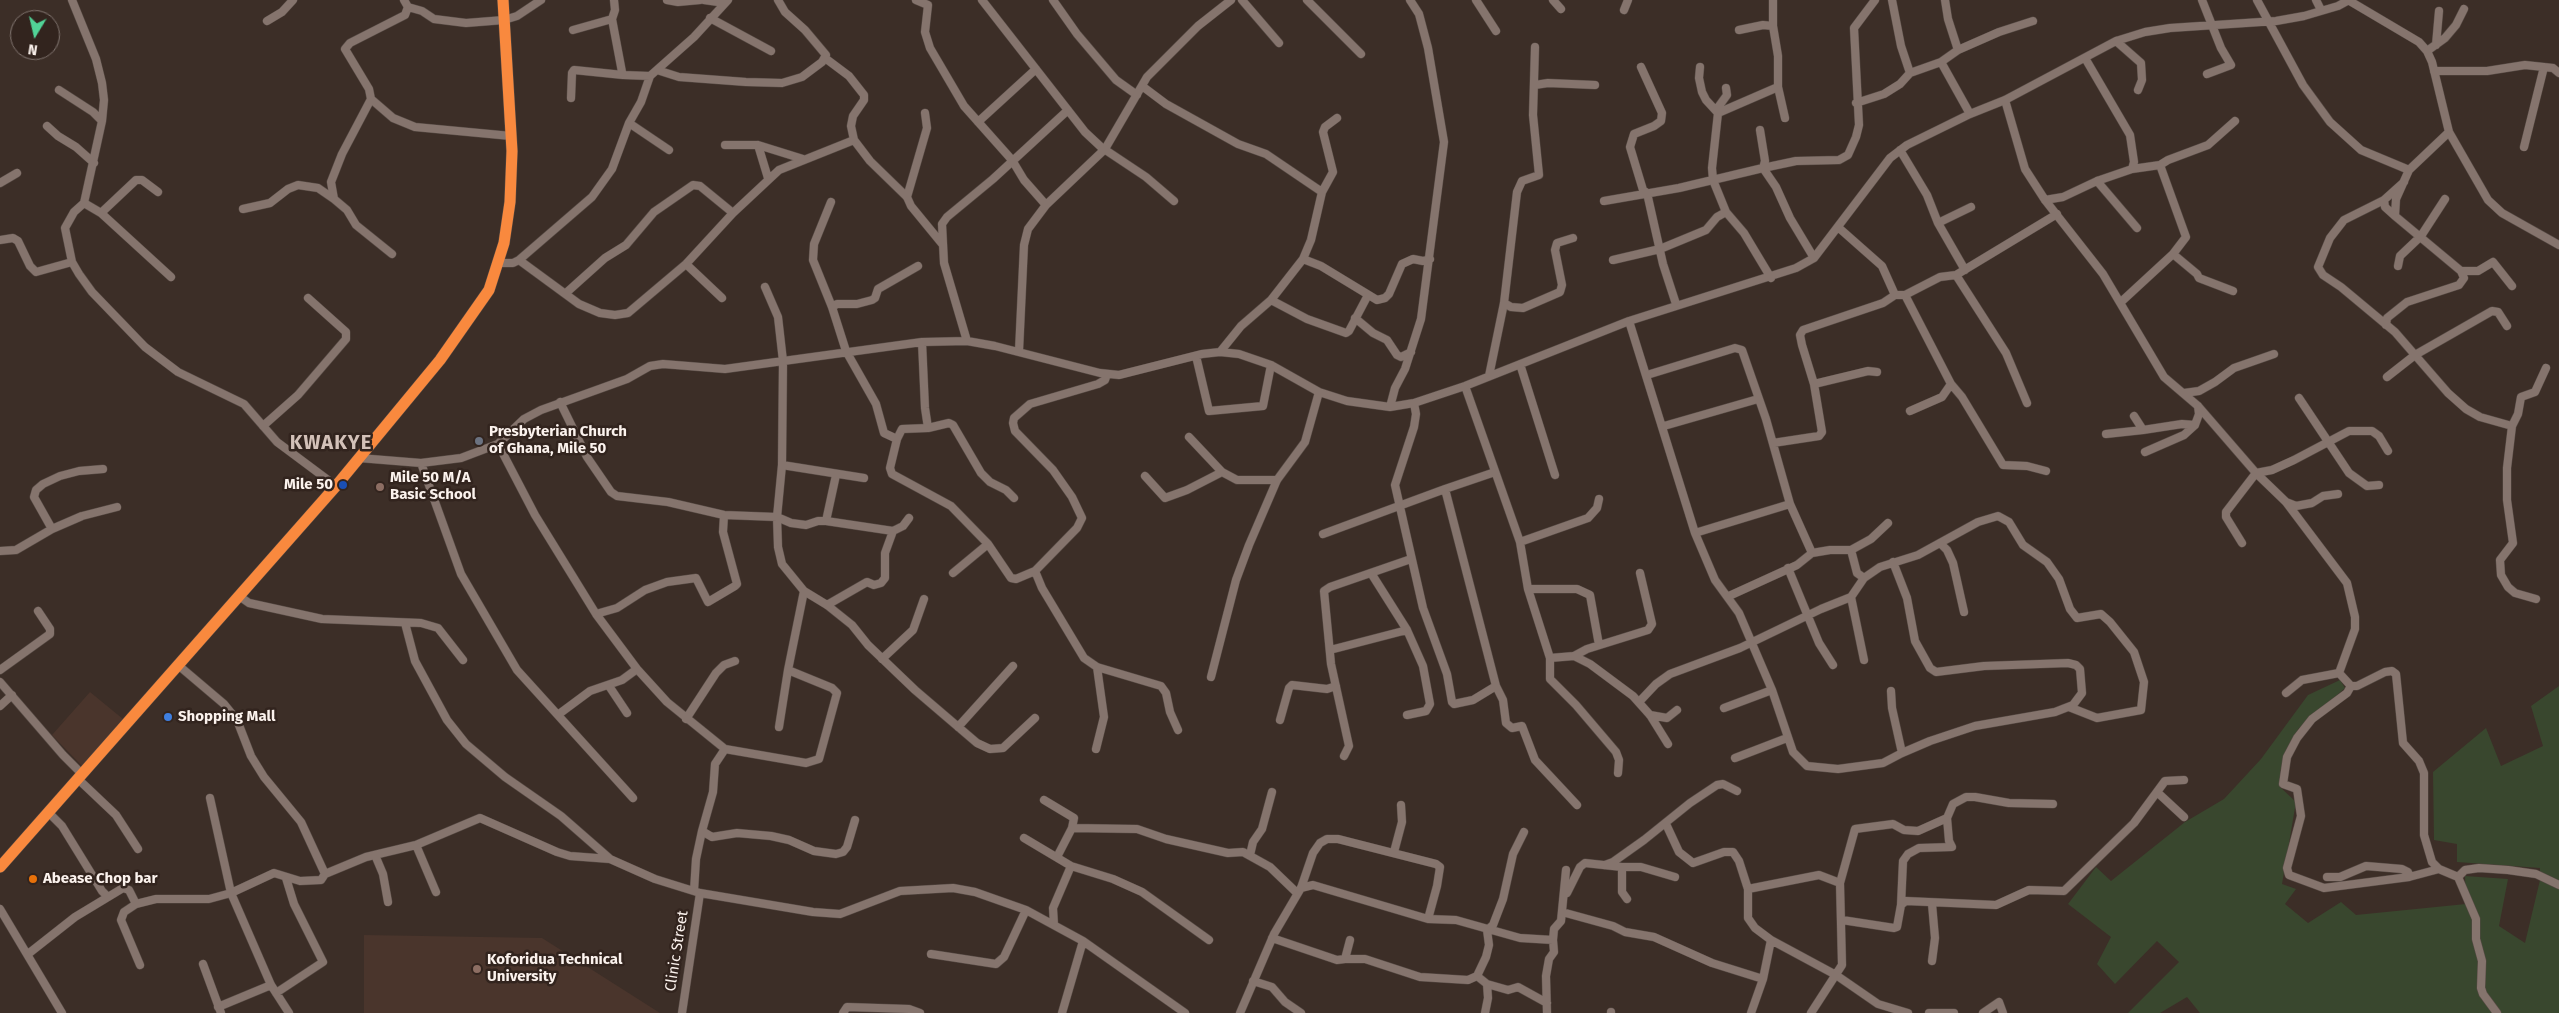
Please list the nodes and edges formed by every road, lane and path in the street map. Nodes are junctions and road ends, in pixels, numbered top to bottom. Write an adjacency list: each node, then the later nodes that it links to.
1 (72, 0): 86 (street)
2 (293, 0): 37 (street)
3 (503, 0): 36 (highway)
4 (541, 0): 36 (street)
5 (614, 0): 35 (street)
6 (667, 0): 7 (street)
7 (702, 0): 26 (street)
8 (778, 0): 53 (street)
9 (916, 0): 87 (street)
10 (982, 0): 59 (street)
11 (1231, 0): 69 (street)
12 (1242, 0): 46 (street)
13 (1307, 0): 52 (street)
14 (1410, 0): 148 (street)
15 (1476, 0): 44 (street)
16 (1553, 0): 29 (street)
17 (1628, 0): 31 (street)
18 (1773, 0): 41 (street)
19 (1875, 0): 78 (street)
20 (1892, 0): 62 (street)
21 (1946, 0): 49 (street)
22 (2202, 0): 40 (street)
23 (2257, 0): 39 (street)
24 (2316, 0): 32 (street)
25 (2349, 0): 32 (street); 51 (street)
26 (726, 1): 34 (street)
27 (1055, 1): 74 (street)
28 (406, 4): 36 (street); 75 (street)
29 (1561, 9)
30 (2464, 9): 47 (street)
31 (1624, 10)
32 (2321, 10): 39 (street)
33 (2439, 11): 47 (street)
34 (710, 18): 50 (street); 60 (street)
35 (612, 19): 42 (street); 65 (street)
36 (504, 20): 92 (highway)
37 (267, 21)
38 (2033, 21): 49 (street)
39 (2267, 21): 40 (street); 106 (street)
40 (2212, 25): 45 (street); 64 (street)
41 (1773, 26): 43 (street); 70 (street)
42 (573, 30)
43 (1740, 30)
44 (1496, 31)
45 (2116, 41): 54 (street); 73 (street)
46 (1278, 43)
47 (2436, 45): 51 (street)
48 (1535, 47): 67 (street)
49 (1958, 50): 55 (street)
50 (770, 51)
51 (2428, 51): 61 (street)
52 (1361, 54)
53 (825, 58): 60 (street); 93 (street)
54 (2085, 58): 77 (street); 105 (street)
55 (1941, 62): 62 (street); 82 (street)
56 (1700, 66): 81 (street)
57 (1641, 67): 117 (street)
58 (2544, 67): 61 (street); 63 (street); 96 (street)
59 (1036, 69): 79 (street); 87 (street)
60 (657, 70): 66 (street)
61 (2434, 71): 91 (street)
62 (1910, 73): 78 (street)
63 (2559, 73)
64 (2207, 74)
65 (623, 75): 66 (street); 76 (street)
66 (650, 76): 88 (street)
67 (1535, 85): 68 (street); 172 (street)
68 (1595, 85)
69 (1142, 86): 74 (street); 116 (street)
70 (1778, 87): 81 (street); 84 (street)
71 (1726, 88): 81 (street)
72 (59, 90): 86 (street)
73 (2138, 90)
74 (1137, 95): 97 (street)
75 (371, 98): 92 (street); 111 (street)
76 (571, 98)
77 (2005, 100): 82 (street); 120 (street)
78 (1856, 103): 104 (street)
79 (1068, 110): 97 (street); 101 (street)
80 (925, 113): 118 (street)
81 (1718, 113): 109 (street)
82 (1970, 114): 99 (street)
83 (1337, 118): 116 (street)
84 (1784, 118)
85 (2236, 121): 103 (street)
86 (102, 122): 102 (street)
87 (978, 122): 101 (street)
88 (628, 123): 98 (street); 149 (street)
89 (47, 126): 102 (street)
90 (1760, 130): 104 (street)
91 (2449, 132): 106 (street); 142 (street)
92 (511, 136): 152 (highway)
93 (854, 140): 100 (street); 118 (street)
94 (758, 145): 95 (street); 100 (street); 108 (street)
95 (725, 146)
96 (2524, 148)
97 (1105, 149): 123 (street); 127 (street)
98 (668, 150)
99 (1900, 150): 135 (street); 136 (street)
100 (803, 159): 108 (street)
101 (1012, 160): 127 (street); 141 (street)
102 (94, 163): 126 (street)
103 (2160, 166): 105 (street); 145 (street)
104 (1763, 168): 109 (street); 146 (street)
105 (2132, 169): 110 (street)
106 (2409, 170): 112 (street)
107 (17, 173): 113 (street)
108 (768, 178): 132 (street)
109 (1713, 180): 117 (street); 130 (street)
110 (2097, 181): 120 (street); 137 (street)
111 (331, 182): 114 (street); 119 (street)
112 (2404, 182): 121 (street); 134 (street)
113 (0, 183)
114 (318, 188): 119 (street); 129 (street)
115 (158, 192): 131 (street)
116 (1322, 192): 147 (street)
117 (1647, 194): 124 (street); 143 (street)
118 (907, 197): 141 (street)
119 (334, 198): 144 (street)
120 (2045, 200): 133 (street)
121 (2384, 200): 134 (street); 177 (street)
122 (2445, 200): 138 (street)
123 (1174, 201)
124 (1604, 201)
125 (831, 202): 174 (street)
126 (84, 203): 131 (street); 151 (street)
127 (1046, 205): 182 (street)
128 (1971, 207): 135 (street)
129 (243, 209)
130 (1726, 212): 143 (street); 160 (street)
131 (101, 213): 159 (street)
132 (732, 213): 153 (street); 164 (street)
133 (2057, 214): 156 (street); 171 (street)
134 (2395, 216): 138 (street)
135 (1938, 223): 156 (street)
136 (1839, 228): 146 (street); 166 (street)
137 (2137, 228)
138 (2421, 236): 155 (street); 157 (street)
139 (1573, 238): 172 (street)
140 (0, 240): 151 (street)
141 (942, 245): 179 (street)
142 (2559, 245)
143 (1660, 249): 150 (street); 173 (street)
144 (392, 254)
145 (2173, 254): 163 (street); 171 (street)
146 (1814, 258): 160 (street)
147 (1303, 259): 165 (street); 170 (street)
148 (1430, 259): 165 (street); 184 (street)
149 (519, 260): 152 (street); 164 (street)
150 (1613, 260)
151 (72, 262): 212 (street)
152 (497, 263): 225 (highway)
153 (686, 264): 164 (street); 169 (street)
154 (918, 266): 174 (street)
155 (2398, 266)
156 (1965, 270): 158 (street)
157 (2461, 271): 161 (street); 177 (street)
158 (1956, 275): 167 (street); 206 (street)
159 (171, 277)
160 (1771, 278): 173 (street)
161 (2512, 286)
162 (765, 287): 188 (street)
163 (2233, 291)
164 (566, 293)
165 (1368, 295): 175 (street)
166 (1895, 295): 167 (street); 197 (street)
167 (1905, 295): 198 (street)
168 (308, 298): 212 (street)
169 (722, 298)
170 (1271, 300): 175 (street); 183 (street)
171 (2121, 302): 201 (street)
172 (1504, 303): 195 (street)
173 (1676, 304): 176 (street)
174 (832, 307): 181 (street)
175 (1355, 318): 184 (street)
176 (1629, 321): 189 (street); 194 (street)
177 (2386, 325): 186 (street)
178 (2507, 326): 186 (street)
179 (967, 341): 180 (street); 182 (street)
180 (922, 342): 181 (street); 215 (street)
181 (846, 351): 188 (street); 219 (street)
182 (1019, 351): 193 (street)
183 (1220, 352): 187 (street); 190 (street)
184 (1411, 352): 208 (street)
185 (2274, 354): 201 (street)
186 (2415, 355): 196 (street); 214 (street)
187 (1196, 356): 190 (street); 193 (street)
188 (783, 361): 204 (street); 227 (street)
189 (1520, 364): 195 (street); 234 (street)
190 (1272, 365): 200 (street)
191 (2546, 368): 214 (street)
192 (1877, 372): 197 (street)
193 (1107, 374): 267 (street)
194 (1647, 375): 203 (street); 213 (street)
195 (1489, 376): 199 (street)
196 (2387, 377)
197 (1814, 384): 220 (street)
198 (1951, 384): 209 (street); 229 (street)
199 (1465, 386): 205 (street); 231 (street)
200 (1319, 392): 208 (street); 237 (street)
201 (2184, 393): 207 (street)
202 (2300, 398): 221 (street)
203 (1758, 399): 213 (street); 220 (street)
204 (560, 402): 222 (street); 248 (street)
205 (1414, 403): 208 (street); 247 (street)
206 (2026, 403)
207 (2198, 406): 211 (street); 232 (street)
208 (1390, 407)
209 (1910, 411)
210 (2134, 416): 216 (street)
211 (2195, 425): 216 (street); 224 (street)
212 (263, 426): 239 (street)
213 (1664, 426): 255 (street)
214 (2512, 426): 278 (street)
215 (928, 428): 219 (street); 242 (street)
216 (2143, 430): 217 (street)
217 (2106, 434)
218 (1189, 437): 230 (street)
219 (897, 439): 260 (street)
220 (1773, 443): 245 (street)
221 (2327, 443): 223 (street); 232 (street); 238 (street)
222 (498, 444): 226 (street); 282 (street)
223 (2388, 451)
224 (2145, 452)
225 (359, 458): 226 (street); 239 (highway)
226 (421, 463): 318 (street)
227 (782, 465): 233 (street); 249 (street)
228 (103, 469): 253 (street)
229 (2046, 471)
230 (1222, 472): 235 (street); 237 (street)
231 (1495, 472): 240 (street); 257 (street)
232 (2256, 473): 244 (street); 259 (street)
233 (836, 475): 236 (street); 251 (street)
234 (1555, 475)
235 (1145, 476)
236 (864, 478)
237 (1278, 480): 303 (street)
238 (2380, 485)
239 (336, 486): 274 (highway)
240 (1445, 490): 247 (street); 307 (street)
241 (2338, 494): 244 (street)
242 (1014, 498)
243 (1599, 500): 257 (street)
244 (2286, 502): 302 (street)
245 (1790, 504): 255 (street); 263 (street)
246 (117, 507): 253 (street)
247 (1400, 507): 256 (street); 264 (street)
248 (724, 515): 249 (street); 282 (street)
249 (777, 517): 251 (street); 273 (street)
250 (910, 518): 254 (street)
251 (826, 521): 254 (street)
252 (1888, 523): 261 (street)
253 (52, 529): 262 (street)
254 (893, 531): 279 (street)
255 (1695, 532): 275 (street)
256 (1323, 534)
257 (1520, 542): 272 (street)
258 (1940, 543): 265 (street); 281 (street); 315 (street)
259 (2242, 543)
260 (988, 544): 267 (street); 268 (street)
261 (1851, 550): 263 (street); 271 (street)
262 (0, 551)
263 (1812, 553): 266 (street)
264 (1411, 559): 269 (street); 307 (street)
265 (1893, 562): 271 (street); 315 (street)
266 (1788, 568): 275 (street); 283 (street)
267 (1035, 571): 298 (street)
268 (953, 573)
269 (1371, 573): 285 (street); 288 (street)
270 (1640, 573): 287 (street)
271 (1864, 578): 276 (street)
272 (1528, 589): 287 (street); 290 (street)
273 (804, 590): 279 (street); 301 (street)
274 (240, 596): 284 (street); 295 (highway)
275 (1728, 596): 286 (street)
276 (1851, 597): 283 (street); 293 (street)
277 (924, 599): 291 (street)
278 (2536, 600)
279 (827, 605): 291 (street)
280 (38, 610): 300 (street)
281 (1964, 612)
282 (596, 614): 299 (street)
283 (1808, 616): 286 (street); 296 (street)
284 (405, 623): 292 (street); 362 (street)
285 (1406, 630): 288 (street); 320 (street)
286 (1751, 643): 309 (street); 313 (street)
287 (1599, 645): 289 (street)
288 (1330, 650): 306 (street)
289 (1574, 656): 290 (street); 313 (street)
290 (1550, 658): 335 (street)
291 (882, 659): 326 (street)
292 (463, 660)
293 (1864, 660)
294 (735, 661): 323 (street)
295 (178, 665): 336 (highway); 369 (street)
296 (1833, 665)
297 (1012, 666): 326 (street)
298 (1097, 667): 327 (street); 331 (street)
299 (637, 669): 305 (street); 323 (street)
300 (0, 670)
301 (788, 670): 325 (street); 330 (street)
302 (2339, 673): 308 (street); 311 (street)
303 (1211, 677)
304 (0, 682): 312 (street)
305 (609, 686): 318 (street); 319 (street)
306 (1336, 686): 324 (street); 333 (street)
307 (1496, 686): 346 (street)
308 (2351, 686): 367 (street); 372 (street)
309 (1772, 690): 316 (street); 328 (street)
310 (1891, 691): 332 (street)
311 (2286, 693)
312 (12, 695): 314 (street); 336 (street)
313 (1639, 702): 321 (street)
314 (0, 706)
315 (2069, 707): 332 (street)
316 (1724, 708)
317 (1677, 710): 321 (street)
318 (559, 714): 342 (street)
319 (627, 714)
320 (1407, 715)
321 (1650, 715): 329 (street)
322 (1035, 718): 326 (street)
323 (686, 719): 330 (street)
324 (1280, 720)
325 (779, 727)
326 (958, 727)
327 (1178, 730)
328 (1787, 738): 332 (street); 334 (street)
329 (1668, 744)
330 (724, 749): 353 (street, Clinic Street)
331 (1096, 749)
332 (1902, 754)
333 (1344, 756)
334 (1735, 758)
335 (1618, 773)
336 (80, 776): 347 (highway); 357 (street)
337 (2184, 780): 340 (street)
338 (1737, 791): 351 (street)
339 (1272, 792): 360 (street)
340 (2157, 792): 348 (street); 387 (street)
341 (210, 798): 381 (street)
342 (633, 798)
343 (1044, 800): 352 (street)
344 (2053, 804): 349 (street)
345 (1401, 805): 358 (street)
346 (1577, 805)
347 (48, 812): 363 (highway); 382 (street)
348 (2184, 817)
349 (1947, 818): 375 (street); 388 (street)
350 (855, 820): 353 (street)
351 (1666, 824): 364 (street); 378 (street)
352 (1072, 828): 360 (street); 361 (street)
353 (702, 831): 380 (street, Clinic Street)
354 (1524, 832): 395 (street)
355 (1024, 838): 361 (street)
356 (416, 845): 359 (street); 362 (street); 379 (street)
357 (138, 849)
358 (1394, 852): 377 (street); 392 (street)
359 (376, 855): 369 (street); 385 (street)
360 (1250, 855): 377 (street)
361 (1057, 857): 365 (street)
362 (610, 859): 380 (street)
363 (2, 861)
364 (1605, 865): 366 (street); 383 (street)
365 (1071, 866): 394 (street); 397 (street)
366 (1622, 866): 371 (street); 384 (street)
367 (2439, 869): 372 (street); 373 (street)
368 (1566, 870): 383 (street)
369 (325, 874): 374 (street)
370 (2327, 876): 372 (street)
371 (1675, 877)
372 (2409, 877)
373 (2458, 877): 376 (street); 435 (street)
374 (286, 878): 381 (street); 414 (street)
375 (1840, 883): 378 (street); 393 (street)
376 (2559, 885)
377 (1299, 890): 392 (street); 396 (street)
378 (1748, 890): 400 (street)
379 (436, 892)
380 (697, 892): 390 (street); 419 (street, Clinic Street)
381 (231, 893): 386 (street); 413 (street)
382 (108, 896): 386 (street); 402 (street)
383 (1564, 899): 391 (street)
384 (1626, 900)
385 (388, 902)
386 (136, 904): 407 (street)
387 (1932, 904): 388 (street); 405 (street)
388 (1901, 905): 393 (street)
389 (0, 908): 402 (street)
390 (1026, 910): 394 (street); 403 (street)
391 (1562, 912): 399 (street); 410 (street)
392 (1428, 919): 395 (street)
393 (1842, 920): 408 (street)
394 (1054, 924): 401 (street)
395 (1487, 930): 399 (street); 409 (street)
396 (1272, 938): 404 (street); 411 (street)
397 (1209, 940)
398 (1350, 940): 404 (street)
399 (1553, 940): 415 (street)
400 (1771, 940): 408 (street); 410 (street)
401 (1083, 941): 422 (street); 423 (street)
402 (28, 954): 417 (street)
403 (931, 954)
404 (1345, 959): 409 (street)
405 (1932, 962)
406 (203, 964): 416 (street)
407 (140, 965)
408 (1836, 975): 429 (street); 430 (street)
409 (1477, 976): 412 (street)
410 (1763, 979): 428 (street)
411 (1253, 981): 424 (street); 425 (street)
412 (1487, 984): 415 (street); 426 (street)
413 (271, 985): 414 (street); 416 (street)
414 (276, 992): 418 (street)
415 (1547, 1003): 427 (street)
416 (220, 1010)
417 (62, 1013)
418 (289, 1013)
419 (682, 1013)
420 (844, 1013): 421 (street)
421 (920, 1013)
422 (1062, 1013)
423 (1185, 1013)
424 (1240, 1013)
425 (1301, 1013)
426 (1485, 1013)
427 (1547, 1013)
428 (1751, 1013)
429 (1811, 1013)
430 (1908, 1013)
431 (1929, 1013): 432 (street)
432 (1954, 1013)
433 (1983, 1013): 434 (street)
434 (2003, 1013)
435 (2498, 1013)

